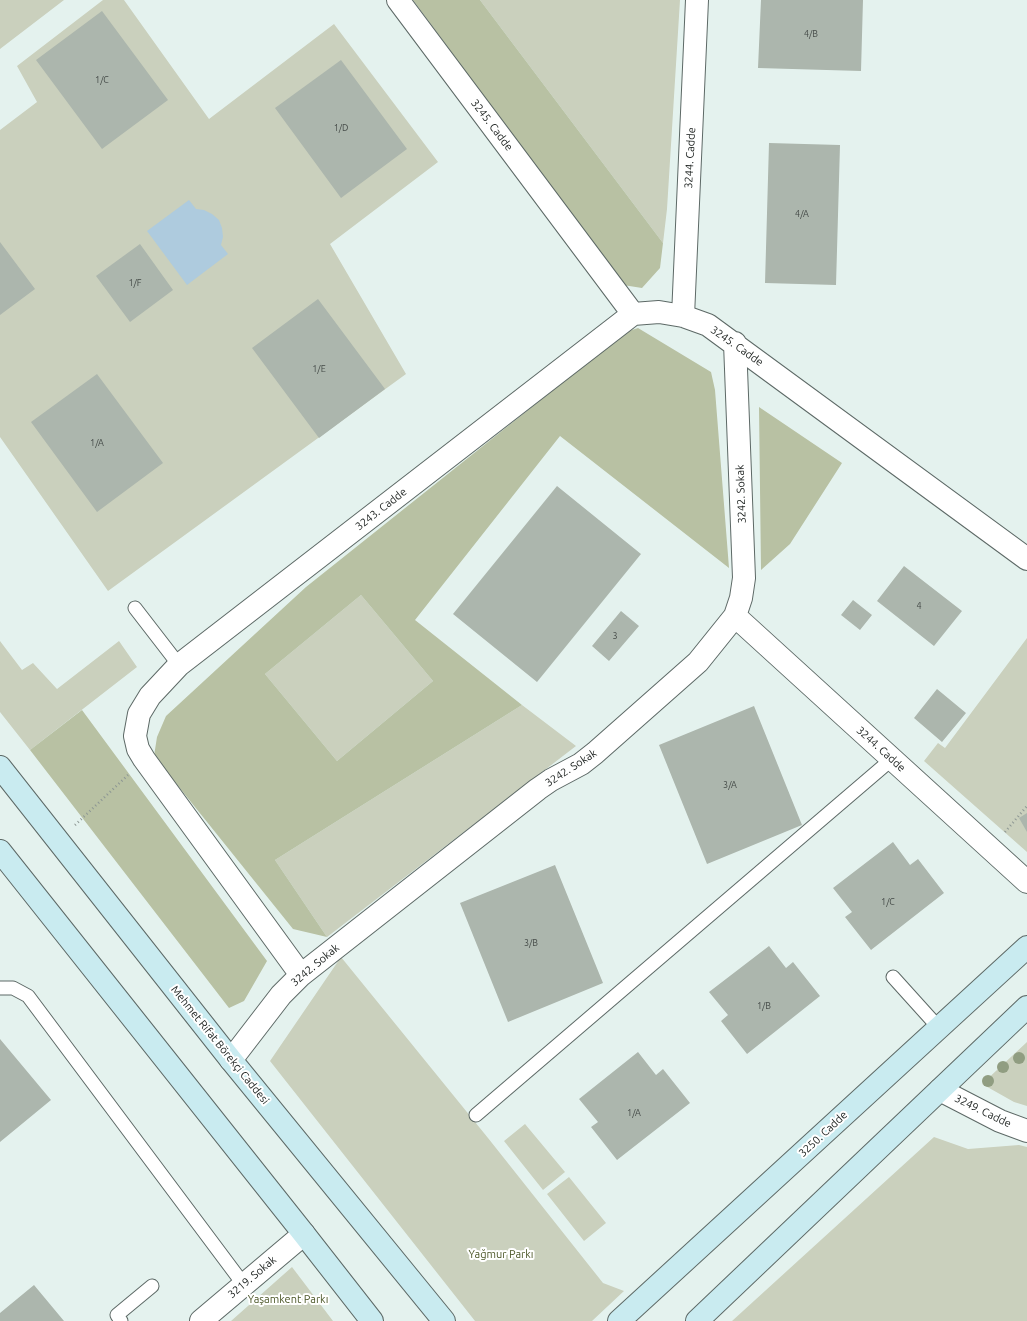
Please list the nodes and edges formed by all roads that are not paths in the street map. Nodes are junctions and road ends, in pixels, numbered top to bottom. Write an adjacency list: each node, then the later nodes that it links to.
1 (398, 0): 3 (street, 3245. Cadde)
2 (697, 0): 4 (street, 3244. Cadde)
3 (633, 314): 4 (street, 3245. Cadde); 9 (street, 3243. Cadde)
4 (683, 316): 5 (street, 3245. Cadde)
5 (734, 343): 6 (street, 3245. Cadde); 8 (street, 3242. Sokak)
6 (1027, 559)
7 (135, 608): 9 (lane)
8 (735, 616): 10 (street, 3244. Cadde); 17 (street, 3242. Sokak)
9 (179, 665): 17 (street, 3243. Cadde)
10 (892, 759): 14 (street, 3244. Cadde); 24 (lane)
11 (0, 767): 22 (main road, Mehmet Rifat Börekçi Caddesi)
12 (0, 851): 15 (main road)
13 (0, 868): 15 (street)
14 (1027, 882)
15 (40, 900): 26 (main road)
16 (1027, 947): 21 (main road, 3250. Cadde)
17 (301, 974): 22 (street, 3242. Sokak)
18 (893, 977): 21 (lane)
19 (0, 988): 27 (lane)
20 (1027, 1007): 23 (main road)
21 (939, 1028): 33 (main road, 3250. Cadde)
22 (231, 1060): 32 (main road, Mehmet Rifat Börekçi Caddesi)
23 (940, 1090): 25 (street, 3249. Cadde); 34 (main road)
24 (476, 1115)
25 (1027, 1131)
26 (304, 1234): 27 (street, 3219. Sokak); 31 (main road)
27 (244, 1284): 30 (street, 3219. Sokak)
28 (152, 1286): 29 (lane)
29 (121, 1321)
30 (201, 1321)
31 (372, 1321)
32 (444, 1321)
33 (619, 1321)
34 (697, 1321)

